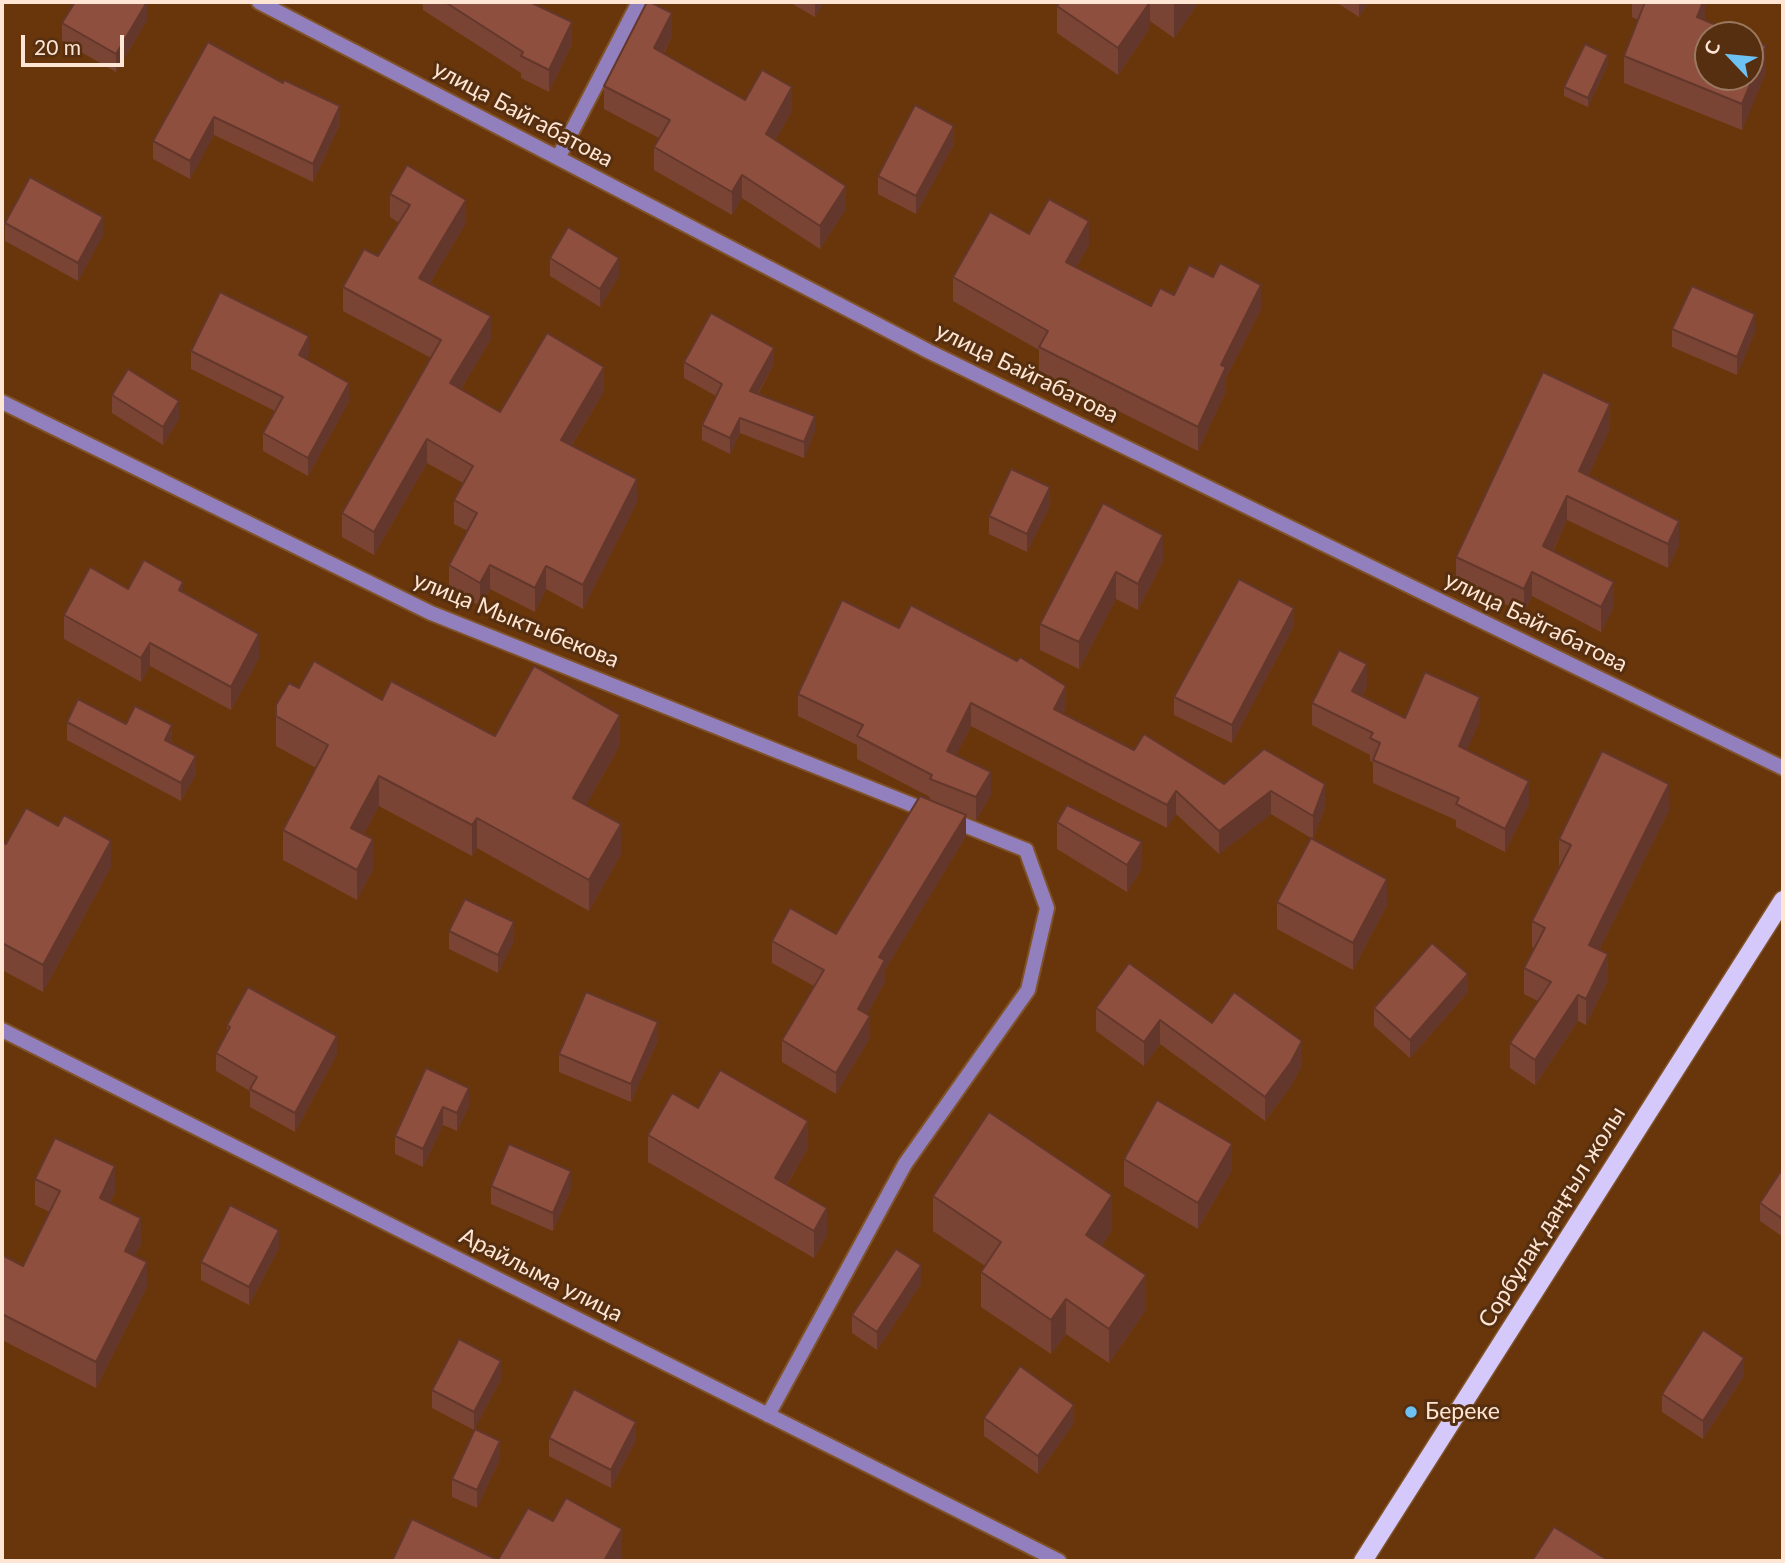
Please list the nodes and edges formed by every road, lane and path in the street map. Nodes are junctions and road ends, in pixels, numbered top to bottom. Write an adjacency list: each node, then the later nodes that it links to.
1 (259, 2): 3 (street, улица Байгабатова)
2 (639, 2): 3 (street)
3 (558, 158): 5 (street, улица Байгабатова)
4 (2, 402): 8 (street, улица Мыктыбекова)
5 (1783, 768)
6 (1783, 900): 10 (main road, Сорбұлақ даңғыл жолы)
7 (2, 1030): 8 (street, Арайлыма улица)
8 (768, 1415): 9 (street, Арайлыма улица)
9 (1059, 1561)
10 (1363, 1561)

